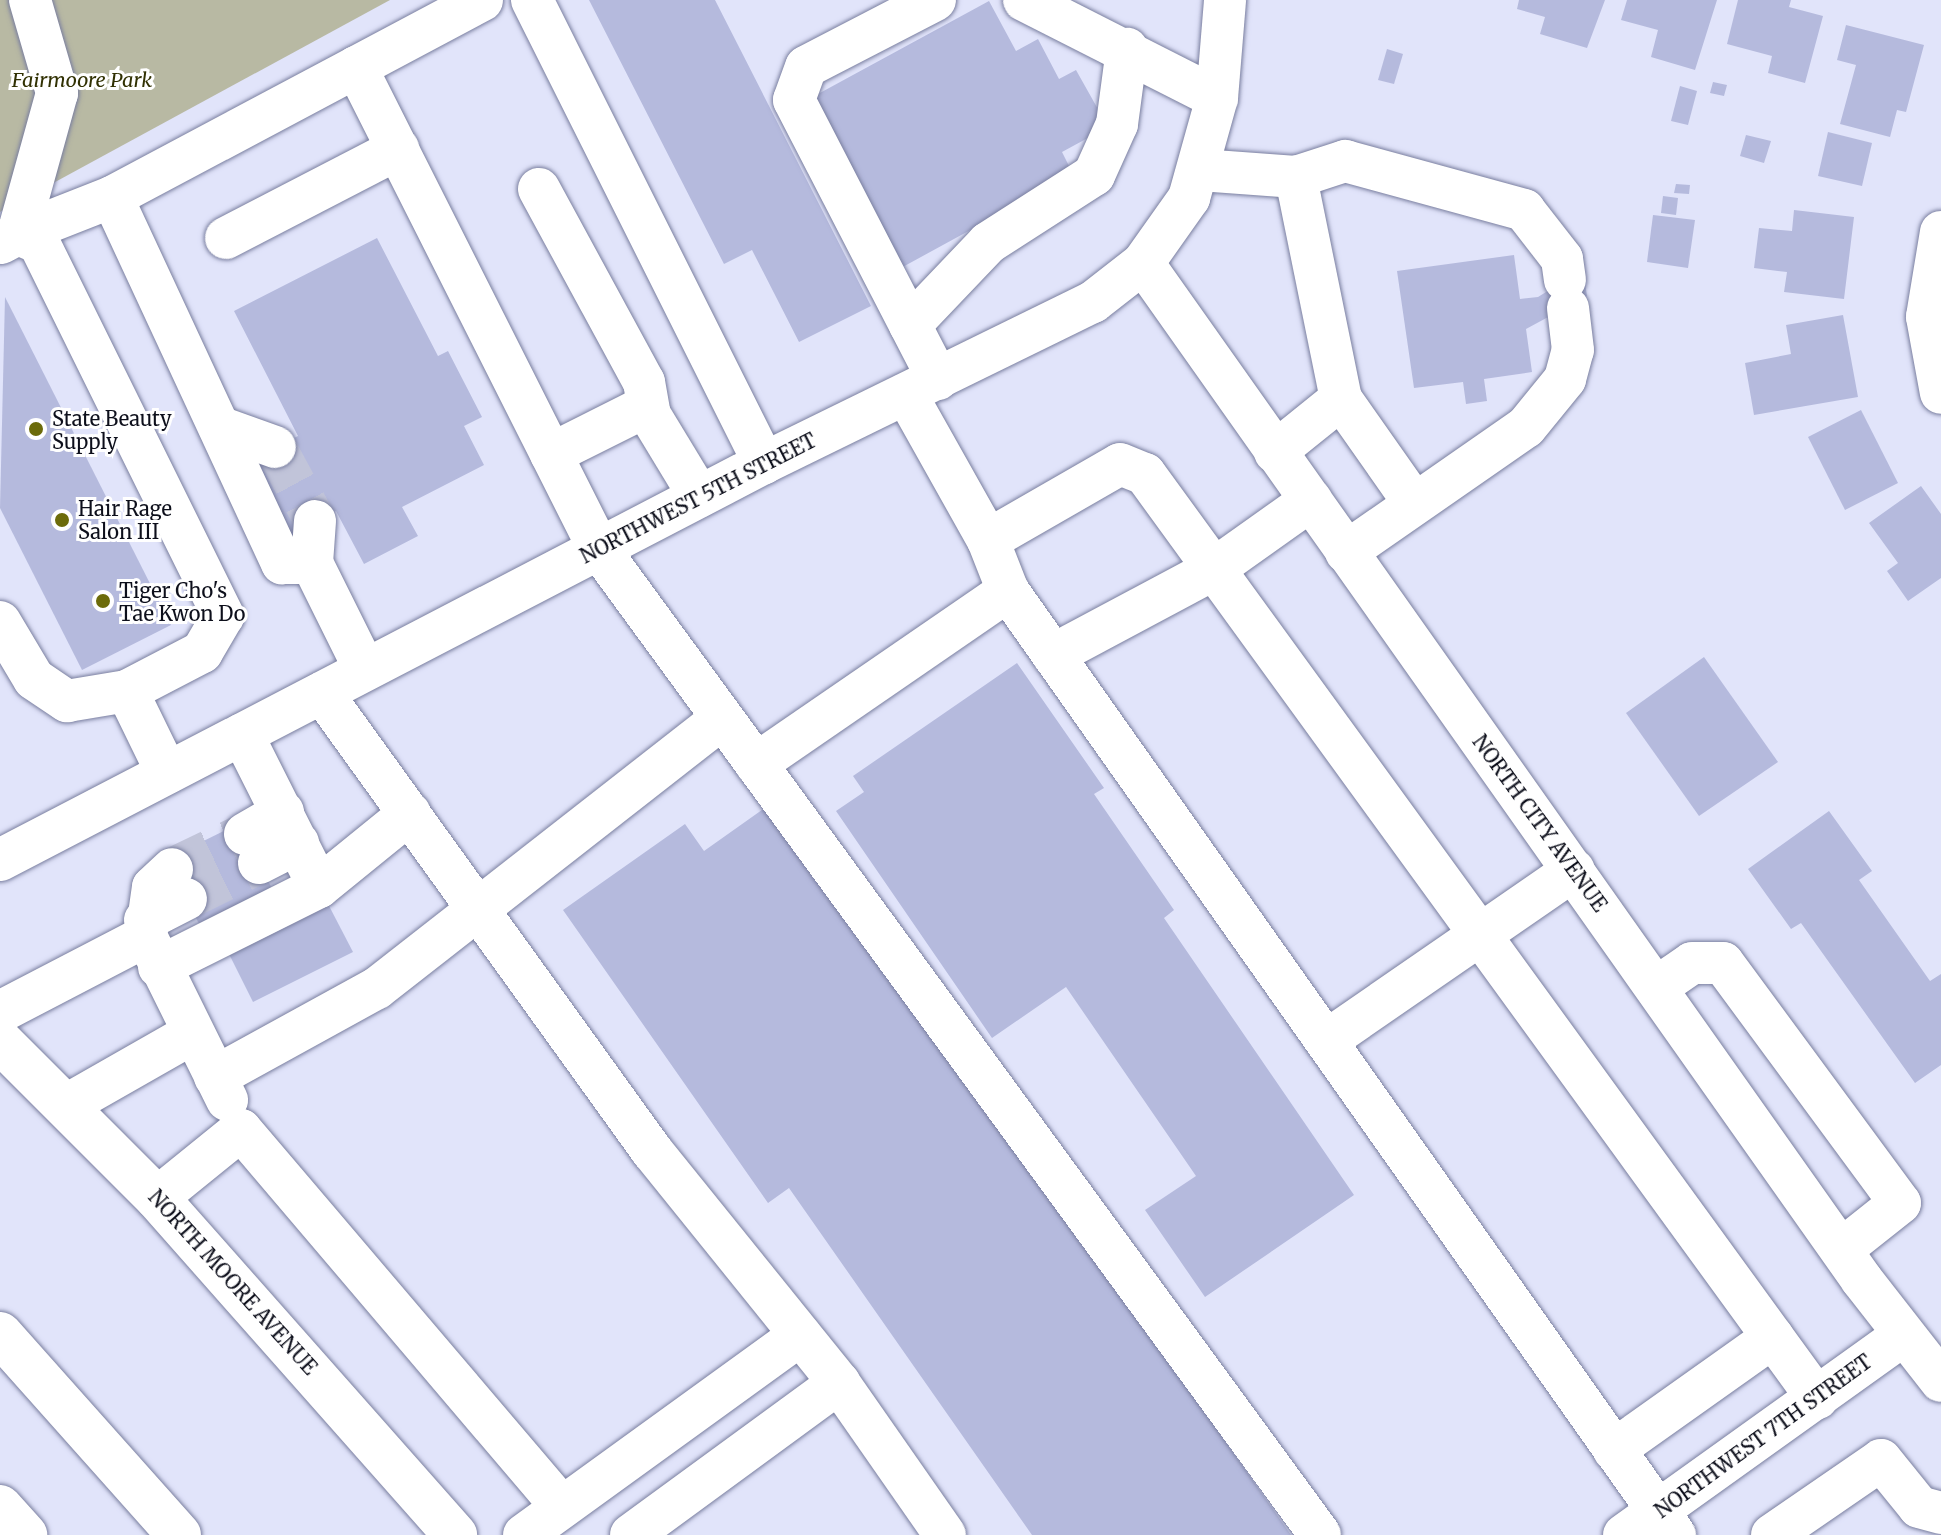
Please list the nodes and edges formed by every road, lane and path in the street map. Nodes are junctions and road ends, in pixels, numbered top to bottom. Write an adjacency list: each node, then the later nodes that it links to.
1 (30, 0): 16 (street)
2 (482, 0): 8 (street)
3 (532, 0): 28 (street)
4 (935, 0): 19 (street)
5 (1024, 0): 7 (street)
6 (1225, 0): 9 (street, NORTHWEST 5TH STREET)
7 (1127, 49): 9 (street); 19 (street)
8 (356, 67): 10 (street); 14 (street)
9 (1217, 98): 11 (street, NORTHWEST 5TH STREET)
10 (398, 149): 17 (street); 27 (street)
11 (1200, 170): 12 (street); 18 (street, NORTHWEST 5TH STREET)
12 (1296, 177): 22 (street); 31 (street)
13 (539, 189): 23 (street)
14 (112, 197): 16 (street); 24 (street)
15 (1941, 232): 21 (street)
16 (9, 238): 42 (street)
17 (226, 238)
18 (1143, 263): 20 (street, NORTHWEST 5TH STREET); 26 (street, NORTH CITY AVENUE)
19 (910, 325): 20 (street)
20 (922, 386): 28 (street, NORTHWEST 5TH STREET); 33 (street)
21 (1941, 393)
22 (1341, 399): 26 (street); 31 (street)
23 (650, 415): 27 (street); 29 (street)
24 (225, 429): 25 (street); 36 (street)
25 (275, 447)
26 (1275, 452): 30 (street, NORTH CITY AVENUE)
27 (551, 454): 34 (street)
28 (764, 463): 29 (street, NORTHWEST 5TH STREET)
29 (699, 496): 34 (street, NORTHWEST 5TH STREET)
30 (1311, 500): 35 (street, NORTH CITY AVENUE); 37 (street)
31 (1414, 503): 35 (street)
32 (315, 521): 36 (street)
33 (988, 540): 37 (street); 38 (street)
34 (599, 549): 41 (street, NORTHWEST 5TH STREET); 44 (street)
35 (1346, 552): 52 (street, NORTH CITY AVENUE)
36 (312, 563): 41 (street)
37 (1214, 569): 40 (street); 56 (street)
38 (1008, 591): 40 (street); 46 (street)
39 (0, 622): 42 (street)
40 (1053, 655): 62 (street)
41 (365, 670): 43 (street, NORTHWEST 5TH STREET)
42 (127, 691): 47 (street)
43 (322, 693): 45 (street, NORTHWEST 5TH STREET); 48 (street)
44 (722, 718): 46 (street); 55 (street)
45 (242, 734): 47 (street, NORTHWEST 5TH STREET); 49 (street)
46 (756, 764): 86 (street)
47 (167, 773): 51 (street, NORTHWEST 5TH STREET)
48 (410, 813): 54 (street); 55 (street)
49 (291, 828): 50 (street); 54 (street)
50 (252, 848)
51 (3, 852)
52 (1574, 870): 56 (street); 58 (street, NORTH CITY AVENUE)
53 (179, 884): 57 (street)
54 (319, 887): 57 (street)
55 (476, 907): 63 (street); 69 (street)
56 (1482, 938): 62 (street); 71 (street)
57 (150, 941): 59 (street); 60 (street)
58 (1657, 987): 67 (street, NORTH CITY AVENUE); 67 (street)
59 (0, 1012)
60 (193, 1033): 63 (street); 64 (street)
61 (0, 1041): 64 (main road, NORTH MOORE AVENUE)
62 (1326, 1041): 75 (street)
63 (215, 1077): 65 (street)
64 (65, 1106): 66 (main road, NORTH MOORE AVENUE)
65 (241, 1130): 66 (street); 77 (street)
66 (157, 1198): 82 (main road, NORTH MOORE AVENUE)
67 (1841, 1250): 70 (street, NORTH CITY AVENUE)
68 (0, 1334): 81 (main road)
69 (800, 1335): 73 (street); 77 (street)
70 (1902, 1336): 72 (street, NORTH CITY AVENUE); 74 (street, NORTHWEST 7TH STREET)
71 (1773, 1337): 74 (street); 75 (street)
72 (1941, 1381)
73 (839, 1383): 84 (street); 85 (street)
74 (1817, 1398): 79 (street, NORTHWEST 7TH STREET)
75 (1614, 1450): 79 (street)
76 (0, 1507): 80 (main road)
77 (562, 1507): 83 (street)
78 (1941, 1513): 88 (street)
79 (1666, 1523): 87 (street, NORTHWEST 7TH STREET)
80 (25, 1535)
81 (179, 1535)
82 (455, 1535)
83 (524, 1535)
84 (631, 1535)
85 (945, 1535)
86 (1320, 1535)
87 (1624, 1535)
88 (1772, 1535)

